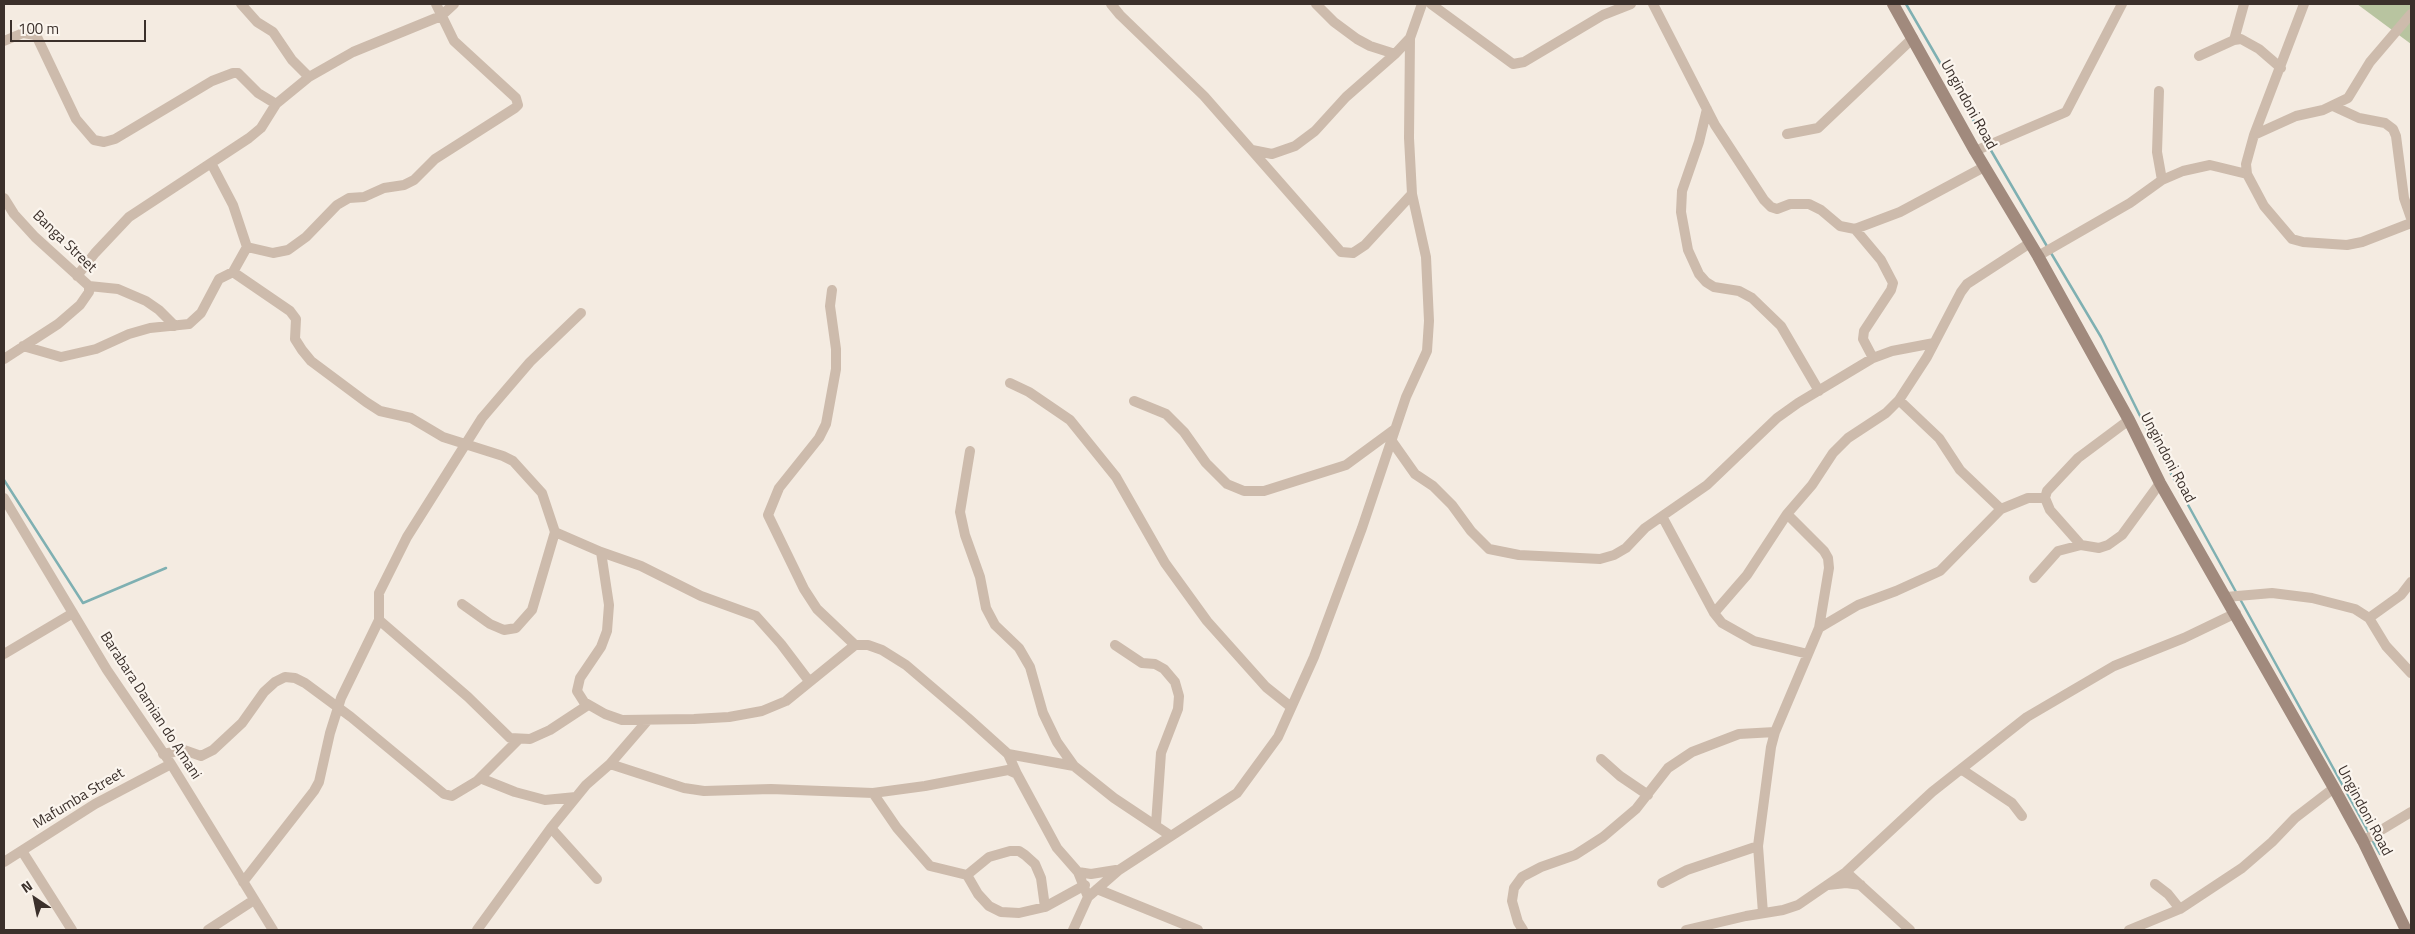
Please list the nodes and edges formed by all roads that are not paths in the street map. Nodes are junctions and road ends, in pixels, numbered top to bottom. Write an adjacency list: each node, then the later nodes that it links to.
1 (240, 4): 23 (street)
2 (436, 4): 15 (street)
3 (454, 4): 15 (street)
4 (1112, 4): 32 (street)
5 (1316, 4): 20 (street)
6 (1422, 4): 16 (street)
7 (1431, 4): 8 (street)
8 (1631, 4)
9 (1653, 4): 28 (street)
10 (1893, 4): 17 (main road, Ungindoni Road)
11 (2122, 4): 33 (street)
12 (2244, 4): 18 (street)
13 (2304, 4): 22 (street)
14 (2411, 14): 25 (street)
15 (441, 16): 23 (street); 44 (street)
16 (1410, 38): 20 (street); 38 (street)
17 (1913, 38): 30 (street); 33 (main road, Ungindoni Road)
18 (2234, 40): 21 (street); 22 (street)
19 (4, 42): 26 (street)
20 (1395, 54): 32 (street)
21 (2199, 56)
22 (2281, 68): 31 (street)
23 (309, 77): 26 (street)
24 (2159, 91): 37 (street)
25 (2348, 98): 27 (street); 29 (street)
26 (276, 104): 34 (street)
27 (2333, 106): 29 (street); 31 (street)
28 (1706, 109): 42 (street); 57 (street)
29 (2360, 118): 40 (street)
30 (1786, 134)
31 (2254, 135): 36 (street)
32 (1252, 150): 38 (street)
33 (1975, 151): 35 (main road, Ungindoni Road)
34 (211, 163): 44 (street); 47 (street)
35 (1984, 167): 42 (street); 43 (main road, Ungindoni Road)
36 (2247, 174): 37 (street); 41 (street)
37 (2162, 180): 45 (street)
38 (1412, 194): 61 (street)
39 (4, 198): 47 (street, Banga Street)
40 (2411, 218)
41 (2411, 223)
42 (1855, 229): 54 (street)
43 (2030, 243): 45 (main road, Ungindoni Road); 52 (street)
44 (247, 247): 46 (street)
45 (2038, 256): 60 (main road, Ungindoni Road)
46 (233, 272): 51 (street); 63 (street)
47 (78, 276): 48 (street, Banga Street)
48 (89, 286): 51 (street); 53 (street, Banga Street)
49 (832, 290): 84 (street)
50 (581, 314): 63 (street)
51 (175, 326): 53 (street)
52 (1934, 343): 54 (street); 58 (street)
53 (23, 346): 55 (street, Banga Street)
54 (1873, 358): 57 (street)
55 (4, 359)
56 (1010, 384): 92 (street)
57 (1819, 391): 70 (street)
58 (1899, 400): 68 (street); 69 (street)
59 (1134, 401): 61 (street)
60 (2129, 420): 65 (main road, Ungindoni Road); 67 (street)
61 (1394, 429): 62 (street)
62 (1391, 440): 70 (street); 92 (street)
63 (463, 444): 71 (street); 82 (street)
64 (970, 451): 102 (street)
65 (2160, 483): 72 (street); 76 (main road, Ungindoni Road)
66 (4, 498): 78 (street, Barabara Damian do Amani)
67 (2045, 498): 68 (street); 72 (street)
68 (2002, 509): 83 (street)
69 (1787, 514): 80 (street); 83 (street)
70 (1664, 518): 80 (street)
71 (555, 532): 73 (street); 77 (street)
72 (2082, 545): 74 (street)
73 (600, 552): 90 (street); 91 (street)
74 (2034, 578)
75 (2411, 582): 81 (street)
76 (2226, 597): 79 (main road, Ungindoni Road); 81 (street)
77 (462, 604)
78 (72, 613): 86 (street); 97 (street, Barabara Damian do Amani)
79 (2236, 613): 103 (street); 106 (main road, Ungindoni Road)
80 (1714, 614): 87 (street)
81 (2369, 618): 88 (street)
82 (379, 620): 93 (street); 96 (street)
83 (1819, 628): 87 (street)
84 (855, 645): 90 (street); 98 (street)
85 (1115, 645): 112 (street)
86 (4, 654)
87 (1808, 654): 95 (street)
88 (2408, 662): 89 (street)
89 (2411, 673)
90 (809, 682): 94 (street)
91 (588, 705): 94 (street); 96 (street)
92 (1292, 707): 114 (street)
93 (338, 708): 97 (street); 105 (street); 124 (street)
94 (648, 720): 101 (street)
95 (1775, 732): 108 (street); 116 (street)
96 (519, 740): 105 (street)
97 (163, 754): 100 (street, Barabara Damian do Amani)
98 (1008, 754): 102 (street); 104 (street)
99 (1601, 758): 108 (street)
100 (171, 764): 117 (street, Mafumba Street); 124 (street, Barabara Damian do Amani)
101 (610, 764): 107 (street); 109 (street)
102 (1074, 766): 112 (street)
103 (1961, 769): 111 (street); 121 (street)
104 (1017, 774): 107 (street); 120 (street)
105 (480, 778): 109 (street)
106 (2334, 788): 115 (main road, Ungindoni Road); 134 (street)
107 (873, 793): 122 (street)
108 (1648, 795): 142 (street)
109 (576, 797): 113 (street)
110 (2411, 812): 115 (street)
111 (2022, 816)
112 (1156, 824): 114 (street)
113 (551, 828): 123 (street); 139 (street)
114 (1171, 836): 119 (street)
115 (2363, 841): 146 (main road, Ungindoni Road)
116 (1758, 846): 125 (street); 135 (street)
117 (22, 851): 118 (street, Mafumba Street); 136 (street)
118 (4, 862)
119 (1119, 870): 120 (street); 130 (street)
120 (1078, 872): 127 (street)
121 (1846, 872): 128 (street); 129 (street)
122 (966, 875): 133 (street); 133 (street)
123 (598, 879)
124 (243, 882): 132 (street, Barabara Damian do Amani)
125 (1662, 883)
126 (2155, 884): 134 (street)
127 (1085, 885): 131 (street); 133 (street)
128 (1828, 885): 129 (street); 135 (street)
129 (1862, 885): 144 (street)
130 (1097, 889): 131 (street); 141 (street)
131 (1088, 897): 140 (street)
132 (254, 900): 137 (street); 138 (street, Barabara Damian do Amani)
133 (1045, 907)
134 (2180, 909): 145 (street)
135 (1763, 913): 143 (street)
136 (72, 930)
137 (208, 930)
138 (272, 930)
139 (477, 930)
140 (1073, 930)
141 (1198, 930)
142 (1523, 930)
143 (1686, 930)
144 (1910, 930)
145 (2129, 930)
146 (2406, 930)

